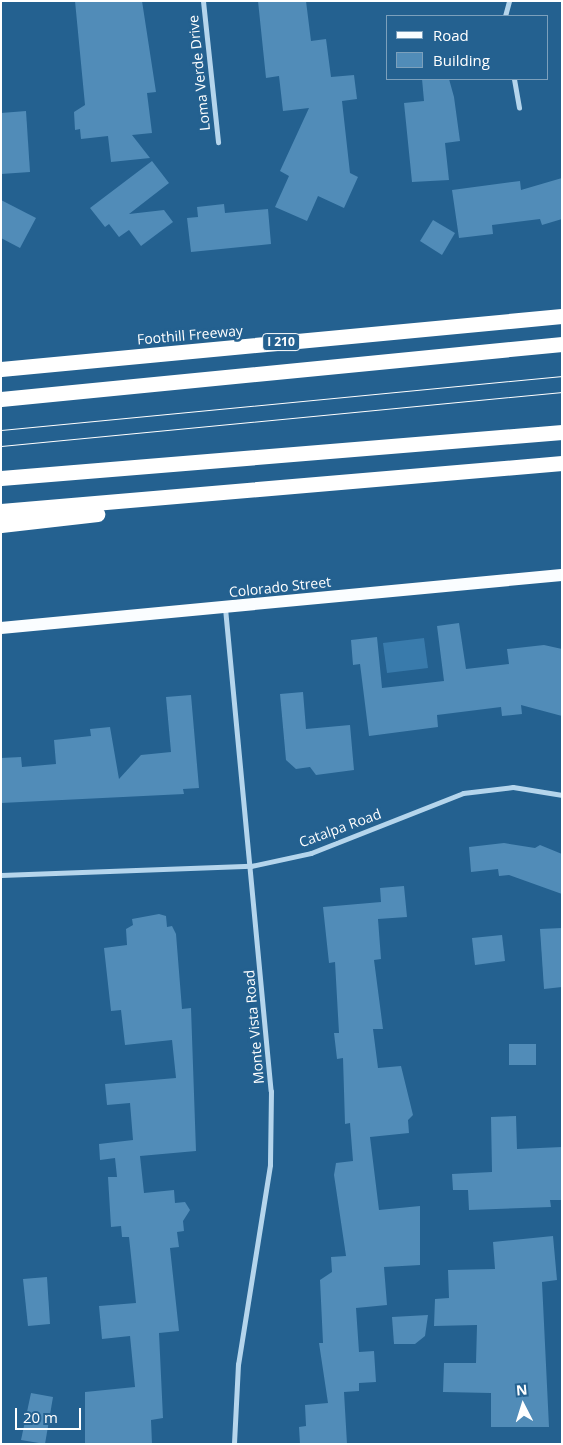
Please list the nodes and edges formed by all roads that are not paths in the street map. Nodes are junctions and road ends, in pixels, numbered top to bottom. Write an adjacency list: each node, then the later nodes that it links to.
1 (203, 1): 6 (street, Loma Verde Drive)
2 (509, 1): 3 (street)
3 (505, 15)
4 (514, 80): 5 (street)
5 (519, 108)
6 (218, 142)
7 (562, 316): 9 (highway, Foothill Freeway / I 210)
8 (562, 344): 10 (highway)
9 (1, 369)
10 (1, 399)
11 (562, 432): 13 (highway)
12 (562, 463): 14 (highway)
13 (1, 478)
14 (310, 488): 15 (highway); 16 (highway)
15 (1, 512)
16 (1, 526)
17 (562, 575): 18 (main road, Colorado Street)
18 (225, 608): 19 (main road, Colorado Street); 21 (street, Monte Vista Road)
19 (1, 628)
20 (562, 795): 21 (street, Catalpa Road)
21 (251, 866): 22 (street, Catalpa Road); 23 (street, Monte Vista Road)
22 (1, 875)
23 (234, 1444)

